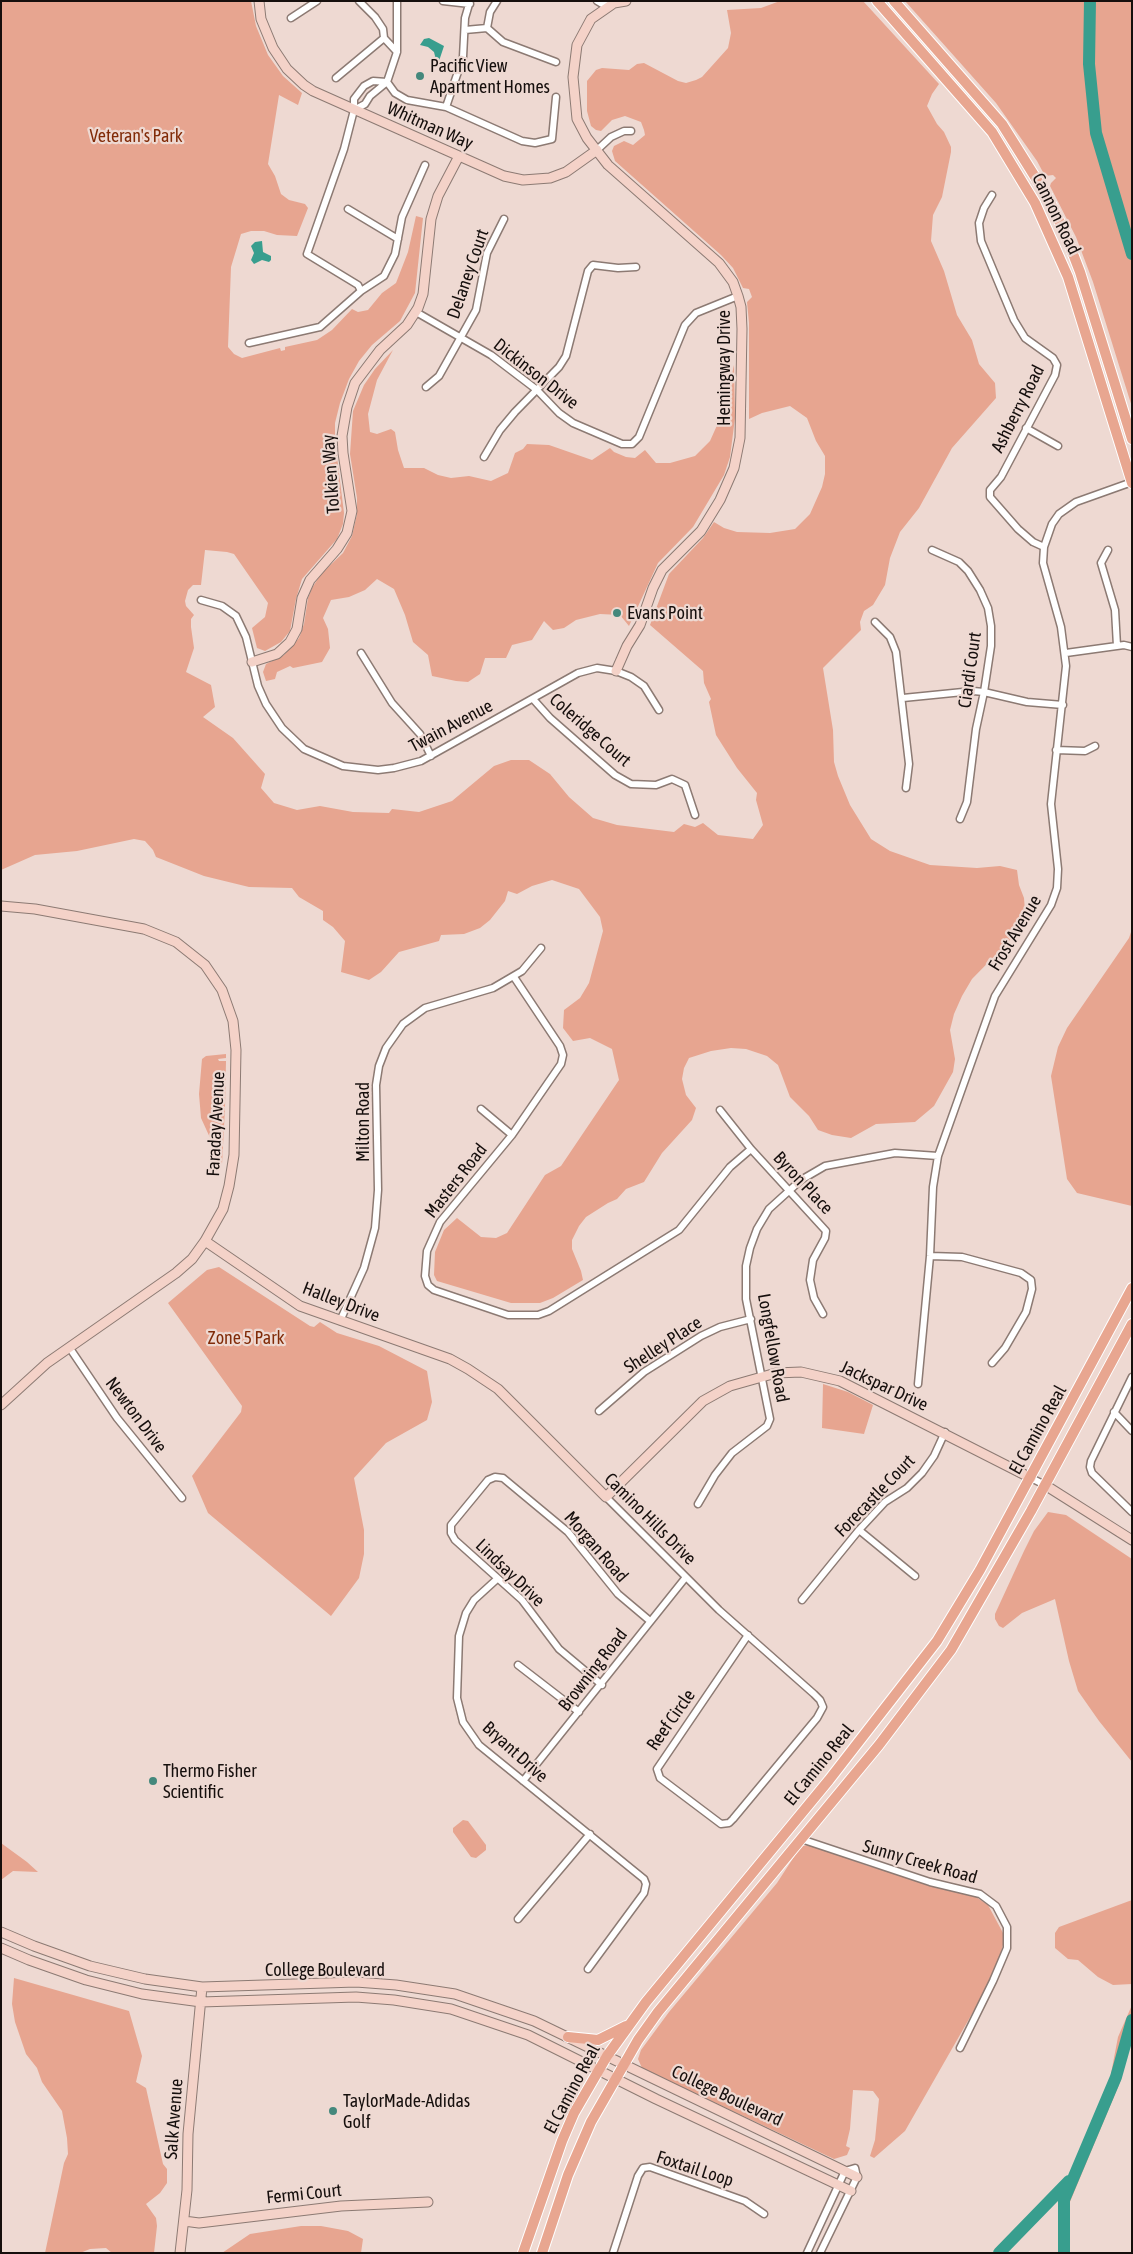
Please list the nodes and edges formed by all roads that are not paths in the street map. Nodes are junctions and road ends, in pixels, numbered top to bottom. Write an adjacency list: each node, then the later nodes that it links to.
1 (259, 1): 23 (street, Whitman Way)
2 (317, 1): 13 (street)
3 (359, 1): 16 (street)
4 (397, 1): 17 (street)
5 (443, 1): 11 (street)
6 (497, 1): 14 (street)
7 (597, 1): 12 (street)
8 (626, 1): 12 (street, Hemingway Drive)
9 (877, 1): 44 (main road, Cannon Road)
10 (894, 1): 41 (main road, Cannon Road)
11 (470, 2): 15 (street)
12 (607, 4): 25 (street, Hemingway Drive)
13 (291, 18)
14 (487, 28): 15 (street); 18 (street)
15 (465, 30): 22 (street)
16 (384, 38): 17 (street); 19 (street)
17 (397, 52): 20 (street)
18 (556, 62)
19 (336, 78)
20 (387, 82): 22 (street); 23 (street); 23 (street)
21 (556, 97): 22 (street)
22 (446, 107)
23 (354, 110): 26 (street, Whitman Way); 33 (street)
24 (631, 131): 25 (street, Whitman Way)
25 (597, 150): 26 (street, Whitman Way); 34 (street, Hemingway Drive)
26 (460, 156): 35 (street, Tolkien Way)
27 (425, 165): 31 (street)
28 (992, 195): 40 (street, Ashberry Road)
29 (348, 209): 31 (street)
30 (504, 219): 36 (street, Delaney Court)
31 (398, 239): 33 (street)
32 (636, 267): 39 (street)
33 (361, 291): 37 (street)
34 (738, 296): 39 (street, Dickinson Drive); 55 (street, Hemingway Drive)
35 (416, 312): 36 (street, Dickinson Drive); 54 (street, Tolkien Way)
36 (461, 338): 38 (street, Delaney Court); 39 (street, Dickinson Drive)
37 (249, 343)
38 (426, 386)
39 (537, 390): 43 (street)
40 (1026, 428): 42 (street); 45 (street, Ashberry Road)
41 (1132, 439)
42 (1058, 446)
43 (484, 457)
44 (1132, 482): 45 (street, Frost Avenue)
45 (1044, 547): 53 (street, Frost Avenue)
46 (932, 550): 56 (street, Ciardi Court)
47 (1108, 550): 50 (street)
48 (201, 600): 54 (street, Twain Avenue)
49 (875, 622): 58 (street)
50 (1117, 646): 51 (street); 53 (street)
51 (1132, 647)
52 (361, 653): 63 (street)
53 (1066, 653): 59 (street, Frost Avenue)
54 (252, 662): 63 (street, Twain Avenue)
55 (616, 671): 57 (street, Twain Avenue); 60 (street, Twain Avenue)
56 (984, 692): 58 (street); 59 (street); 66 (street, Ciardi Court)
57 (533, 698): 63 (street, Twain Avenue); 65 (street, Coleridge Court)
58 (903, 698): 64 (street)
59 (1063, 705): 62 (street, Frost Avenue)
60 (659, 710)
61 (1095, 746): 62 (street)
62 (1056, 750): 74 (street, Frost Avenue)
63 (431, 756)
64 (906, 788)
65 (695, 815)
66 (960, 819)
67 (1, 906): 76 (street, Faraday Avenue)
68 (541, 948): 69 (street, Milton Road)
69 (514, 977): 72 (street, Masters Road); 81 (street, Milton Road)
70 (481, 1109): 72 (street)
71 (720, 1110): 73 (street, Byron Place)
72 (512, 1134): 73 (street, Masters Road)
73 (751, 1148): 75 (street, Byron Place)
74 (938, 1156): 75 (street, Longfellow Road); 77 (street, Frost Avenue)
75 (788, 1190): 79 (street, Byron Place); 80 (street, Longfellow Road)
76 (205, 1241): 81 (street, Halley Drive); 83 (street, Faraday Avenue)
77 (930, 1256): 85 (street); 88 (street, Frost Avenue)
78 (1132, 1288): 95 (main road, El Camino Real)
79 (823, 1314)
80 (751, 1319): 86 (street, Longfellow Road); 90 (street, Shelley Place)
81 (340, 1321): 84 (street, Halley Drive)
82 (1132, 1324): 96 (main road, El Camino Real)
83 (69, 1347): 89 (street, Faraday Avenue); 98 (street, Newton Drive)
84 (450, 1359): 97 (street, Camino Hills Drive)
85 (992, 1363)
86 (763, 1376): 93 (street, Jackspar Drive); 97 (street, Jackspar Drive); 99 (street, Longfellow Road)
87 (1132, 1377): 91 (street)
88 (918, 1384)
89 (1, 1405)
90 (599, 1411)
91 (1114, 1412): 92 (street); 100 (street)
92 (1132, 1431)
93 (945, 1432): 95 (street, Jackspar Drive); 101 (street, Forecastle Court)
94 (496, 1477): 105 (street, Lindsay Drive); 107 (street, Morgan Road)
95 (1031, 1478): 96 (street); 122 (main road, El Camino Real)
96 (1045, 1486): 102 (street); 115 (main road, El Camino Real)
97 (606, 1497): 104 (street, Camino Hills Drive)
98 (182, 1498)
99 (698, 1504)
100 (1132, 1512)
101 (859, 1530): 103 (street); 106 (street, Forecastle Court)
102 (1132, 1540)
103 (914, 1576)
104 (686, 1577): 107 (street, Browning Road); 108 (street, Camino Hills Drive)
105 (496, 1579): 110 (street, Lindsay Drive); 113 (street, Bryant Drive)
106 (802, 1600)
107 (650, 1621): 110 (street, Browning Road)
108 (748, 1635): 111 (street, Camino Hills Drive); 111 (street, Reef Circle)
109 (518, 1665): 112 (street)
110 (602, 1684): 112 (street, Browning Road)
111 (823, 1707)
112 (579, 1712): 113 (street, Browning Road)
113 (524, 1781): 114 (street, Bryant Drive)
114 (590, 1834): 116 (street); 119 (street, Bryant Drive)
115 (801, 1839): 124 (street, Sunny Creek Road); 126 (main road, El Camino Real)
116 (518, 1919)
117 (1, 1932): 120 (street, College Boulevard)
118 (1, 1948): 121 (street, College Boulevard)
119 (588, 1969)
120 (202, 1987): 121 (street, Salk Avenue); 123 (street, College Boulevard)
121 (201, 2002): 127 (street, College Boulevard); 135 (street, Salk Avenue)
122 (627, 2025): 123 (main road); 125 (main road, El Camino Real)
123 (568, 2037): 125 (street, College Boulevard)
124 (960, 2048)
125 (607, 2056): 126 (street, College Boulevard); 127 (main road, El Camino Real)
126 (624, 2065): 128 (main road, El Camino Real); 129 (street, College Boulevard)
127 (599, 2069): 128 (street, College Boulevard); 137 (main road, El Camino Real)
128 (616, 2078): 131 (street, College Boulevard); 138 (main road, El Camino Real)
129 (845, 2171): 130 (street, College Boulevard); 131 (street)
130 (857, 2177): 132 (street)
131 (839, 2185): 132 (street, College Boulevard); 140 (street)
132 (851, 2191): 141 (street)
133 (428, 2202): 135 (street, Fermi Court)
134 (764, 2214): 139 (street, Foxtail Loop)
135 (184, 2221): 136 (street, Salk Avenue)
136 (180, 2253)
137 (523, 2253)
138 (542, 2253)
139 (613, 2253)
140 (807, 2253)
141 (820, 2253)

